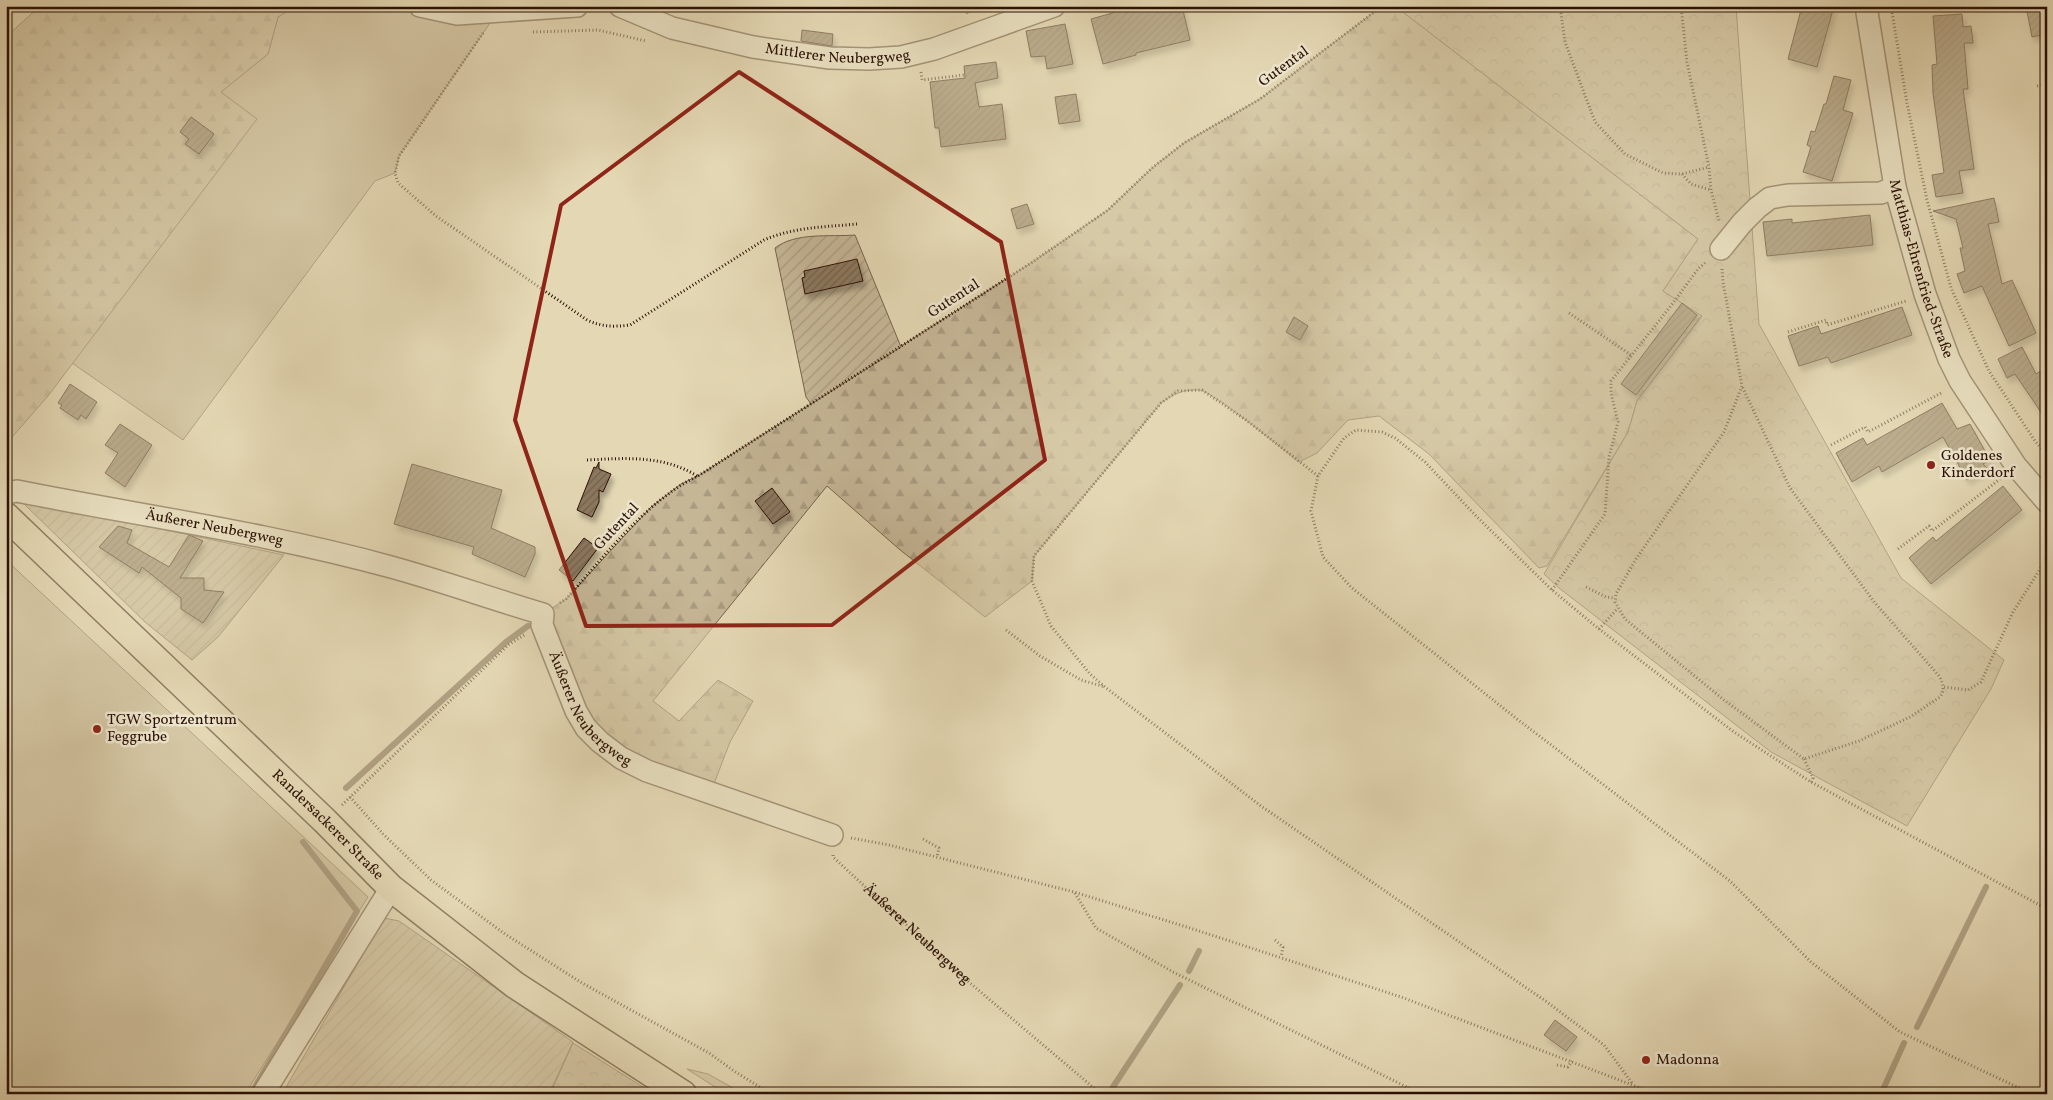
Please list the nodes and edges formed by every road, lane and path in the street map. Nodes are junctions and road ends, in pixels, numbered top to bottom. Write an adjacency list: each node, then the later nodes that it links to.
1 (420, 6): 10 (street)
2 (577, 6): 10 (street)
3 (620, 6): 4 (street, Mittlerer Neubergweg)
4 (1054, 6)
5 (1382, 6): 31 (path, Gutental)
6 (1560, 6): 16 (path)
7 (1681, 6): 15 (path)
8 (1891, 6): 28 (path)
9 (1869, 7): 17 (street, Matthias-Ehrenfried-Straße)
10 (490, 12): 19 (path)
11 (964, 75): 12 (path)
12 (926, 79)
13 (2047, 84): 14 (path)
14 (2037, 86)
15 (1709, 167): 16 (path); 18 (path)
16 (1682, 174): 18 (path)
17 (1895, 187): 20 (street); 21 (street, Matthias-Ehrenfried-Straße)
18 (1711, 190): 20 (path)
19 (856, 224)
20 (1722, 249): 24 (path); 26 (path)
21 (1925, 294): 23 (path); 25 (street, Matthias-Ehrenfried-Straße)
22 (1569, 313): 24 (path)
23 (1788, 332)
24 (1630, 355): 39 (path)
25 (1960, 381): 27 (path); 30 (street, Matthias-Ehrenfried-Straße)
26 (1742, 386): 40 (path); 47 (path)
27 (1831, 445)
28 (2047, 455)
29 (587, 460): 31 (path)
30 (2016, 466): 34 (street, Matthias-Ehrenfried-Straße); 36 (path)
31 (698, 476): 42 (path, Gutental)
32 (1318, 476): 39 (path); 46 (path); 69 (path)
33 (6, 494): 42 (street, Äußerer Neubergweg)
34 (2047, 502)
35 (6, 516): 51 (main road, Randersackerer Straße)
36 (1898, 550)
37 (2047, 558): 47 (path)
38 (1586, 587): 40 (path)
39 (1552, 590): 43 (path)
40 (1615, 598): 41 (path)
41 (1618, 608): 43 (path); 48 (path)
42 (543, 614): 52 (street, Äußerer Neubergweg)
43 (1599, 629): 49 (path)
44 (1006, 630): 46 (path)
45 (528, 633): 50 (path)
46 (1105, 687): 62 (path)
47 (1944, 687): 48 (path)
48 (1804, 759): 49 (path)
49 (1811, 782): 57 (path)
50 (350, 797): 51 (path); 65 (path)
51 (325, 821): 55 (main road, Randersackerer Straße)
52 (832, 835): 54 (path); 66 (path, Äußerer Neubergweg)
53 (923, 839): 54 (path)
54 (937, 857): 56 (path)
55 (390, 888): 63 (street); 64 (main road, Randersackerer Straße)
56 (1074, 892): 59 (path); 67 (path)
57 (2047, 909)
58 (1275, 940): 59 (path)
59 (1281, 958): 60 (path)
60 (1572, 1061): 61 (path); 62 (path)
61 (1557, 1065)
62 (1632, 1083): 68 (path)
63 (263, 1094)
64 (683, 1094)
65 (771, 1094)
66 (1101, 1094)
67 (1421, 1094)
68 (1656, 1094)
69 (2032, 1094)

